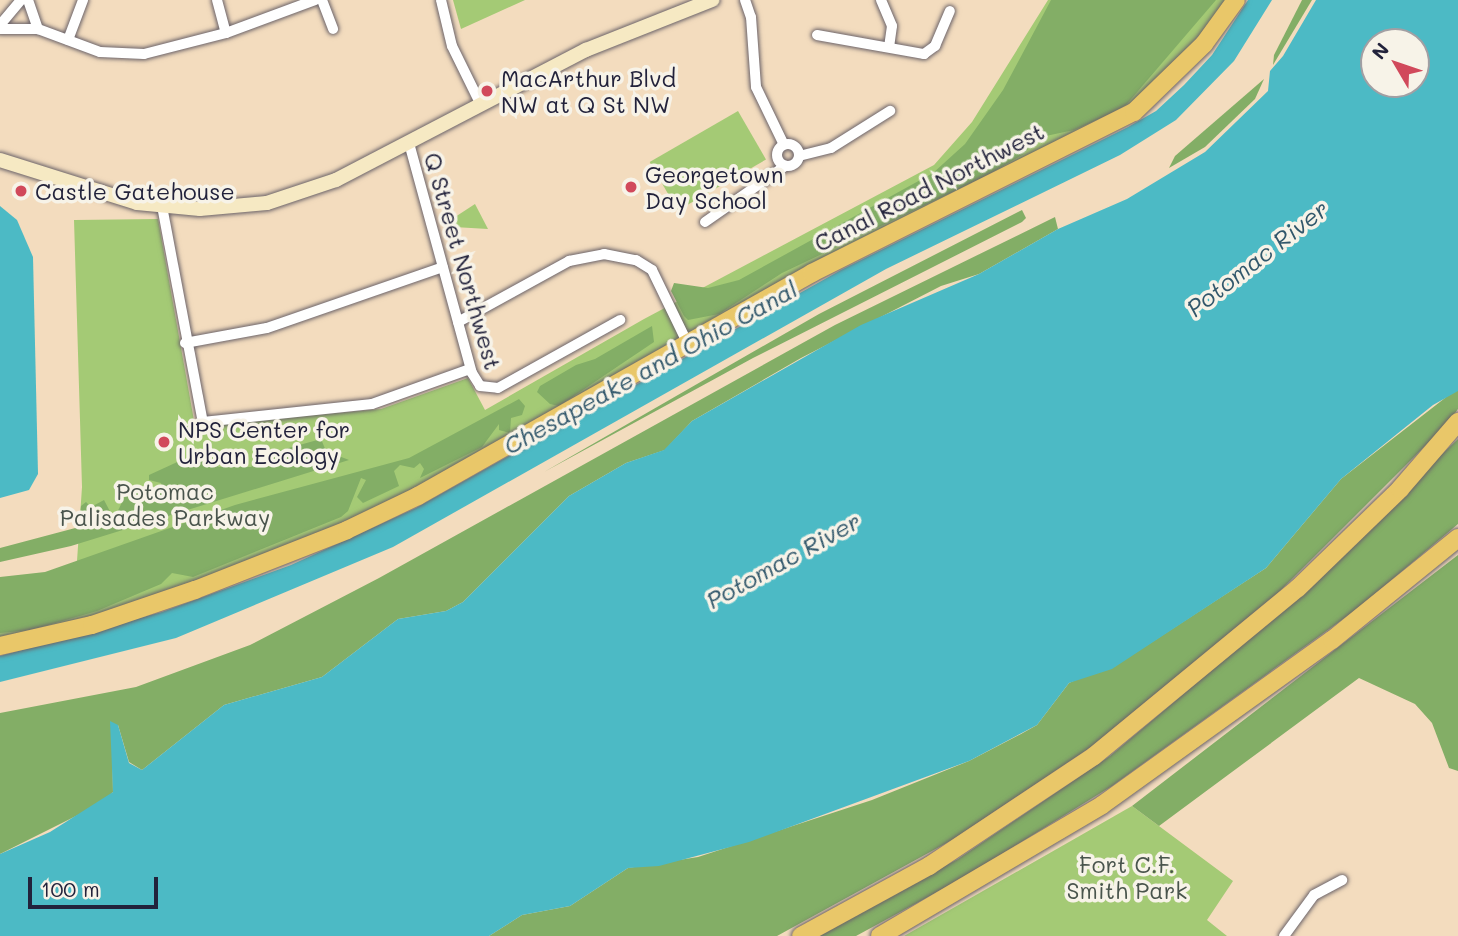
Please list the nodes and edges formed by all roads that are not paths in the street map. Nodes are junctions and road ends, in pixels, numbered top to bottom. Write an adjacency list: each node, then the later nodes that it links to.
1 (21, 0): 13 (street)
2 (28, 0): 14 (street)
3 (83, 0): 18 (street)
4 (217, 0): 16 (street)
5 (315, 0): 16 (street)
6 (322, 0): 15 (street)
7 (440, 0): 20 (street)
8 (712, 0): 20 (main road)
9 (745, 0): 23 (street)
10 (881, 0): 19 (street)
11 (1236, 0): 32 (highway, Canal Road Northwest)
12 (950, 11): 19 (street)
13 (0, 27): 14 (street)
14 (38, 29): 18 (street)
15 (333, 29)
16 (226, 33): 18 (street)
17 (817, 35): 19 (street)
18 (68, 40)
19 (889, 47)
20 (481, 105): 22 (main road)
21 (891, 111): 24 (street)
22 (409, 143): 27 (main road); 29 (street, Q Street Northwest)
23 (784, 145): 24 (street); 26 (street)
24 (799, 156): 26 (street)
25 (0, 160): 27 (main road)
26 (785, 166): 28 (street)
27 (162, 206): 33 (street)
28 (705, 222)
29 (443, 267): 31 (street, Q Street Northwest); 33 (street)
30 (620, 320): 34 (street, Q Street Northwest)
31 (458, 322): 32 (street); 34 (street, Q Street Northwest)
32 (687, 342): 37 (highway, Canal Road Northwest)
33 (185, 343): 34 (street)
34 (470, 369)
35 (1458, 422): 39 (highway)
36 (1455, 541): 40 (highway)
37 (0, 646)
38 (1342, 880): 41 (street)
39 (801, 936)
40 (880, 936)
41 (1284, 936)

